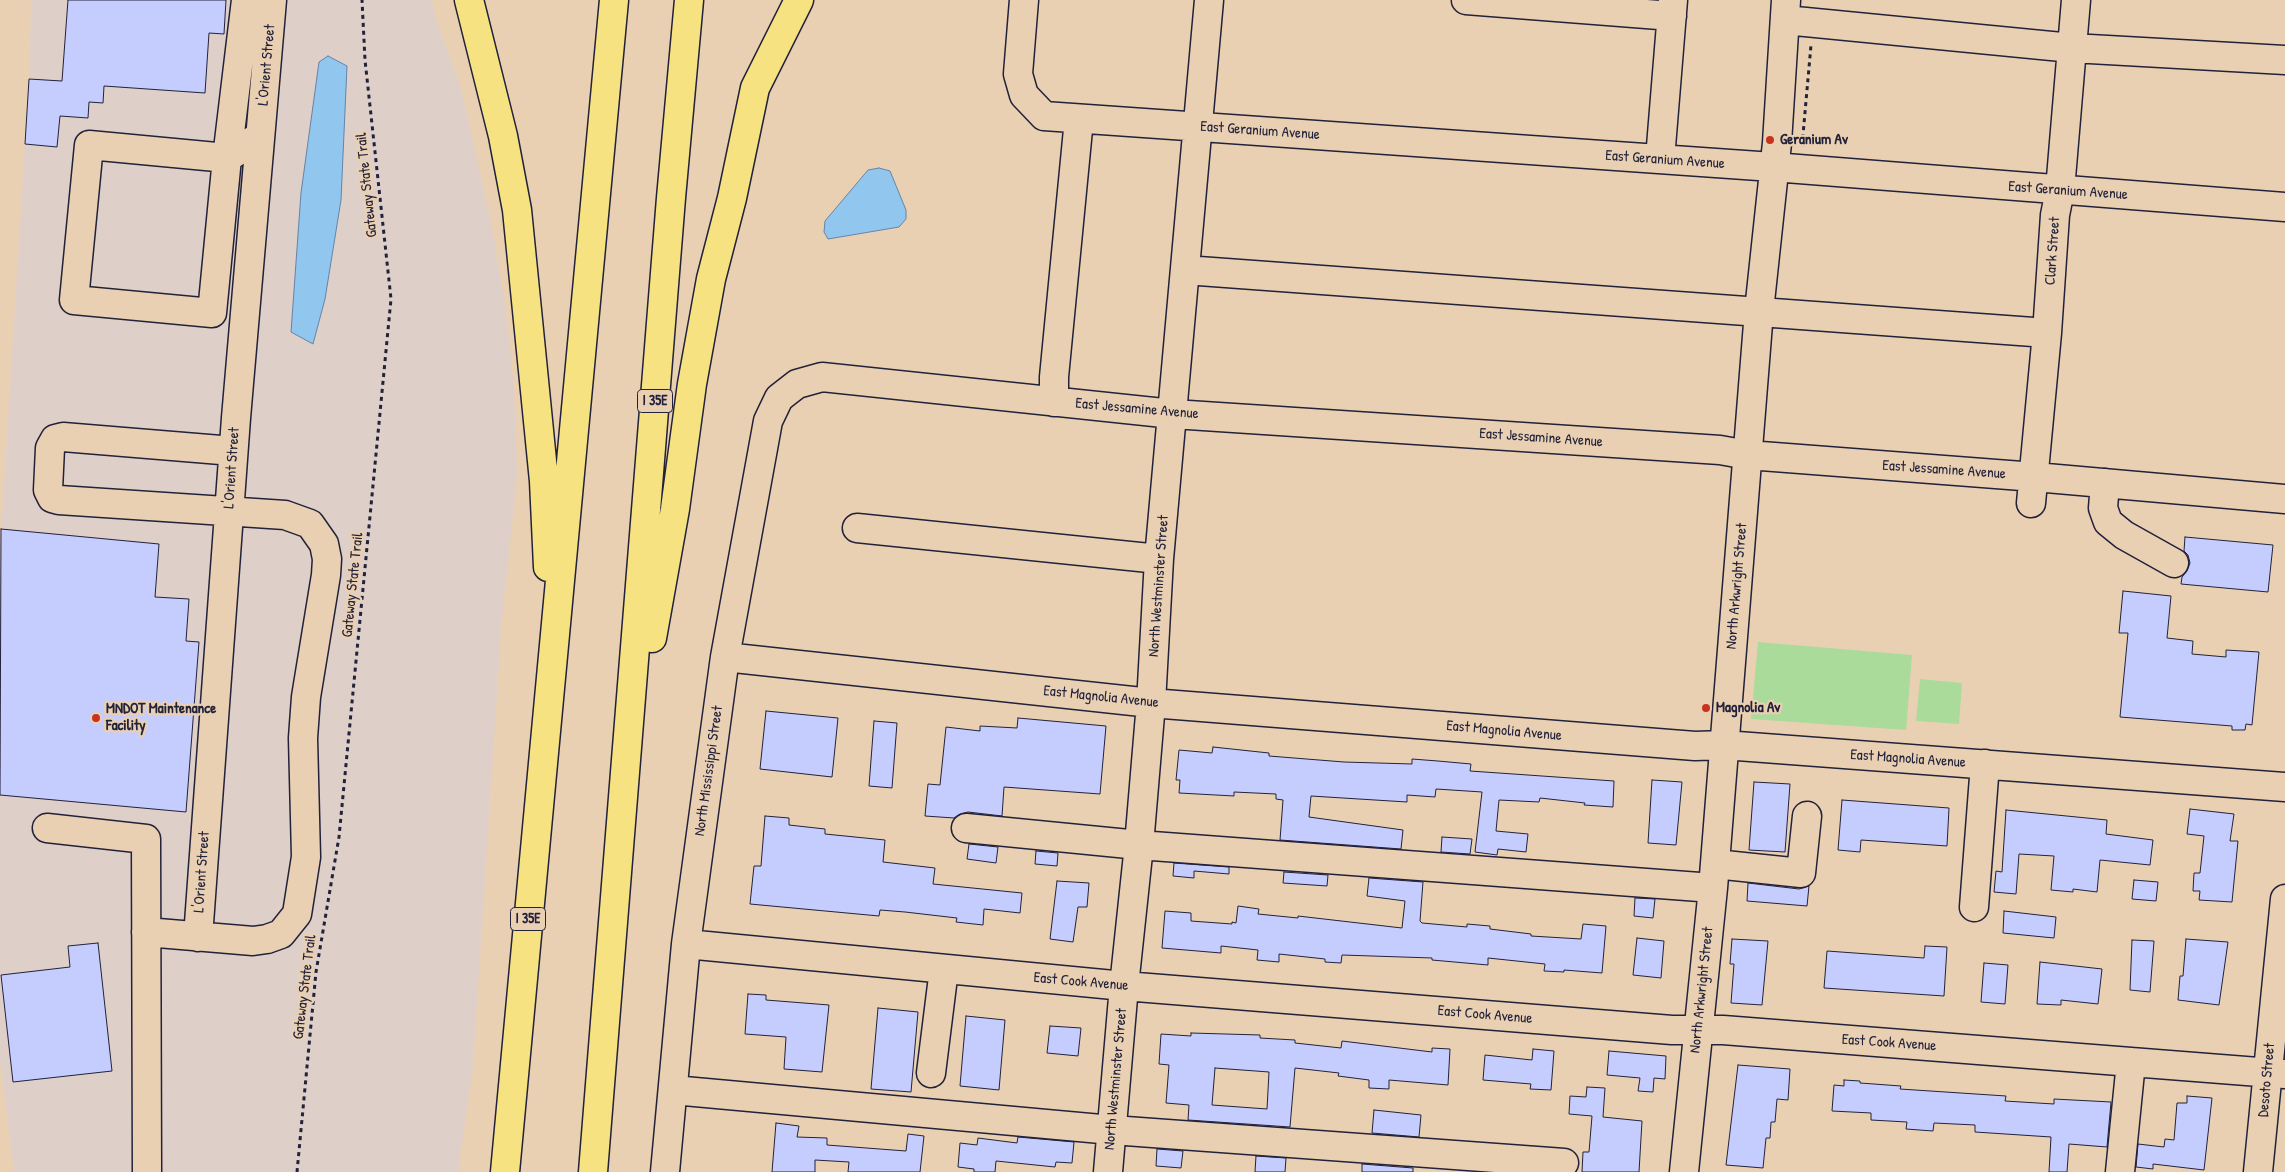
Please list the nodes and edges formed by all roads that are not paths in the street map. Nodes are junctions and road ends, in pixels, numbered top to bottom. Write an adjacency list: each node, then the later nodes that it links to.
1 (246, 0): 18 (street)
2 (272, 0): 17 (street, L'Orient Street)
3 (469, 0): 39 (highway)
4 (614, 0): 39 (highway, I 35E)
5 (688, 0): 44 (highway, I 35E)
6 (799, 0): 44 (highway)
7 (1024, 0): 15 (street, East Geranium Avenue)
8 (1209, 0): 16 (street, North Westminster Street)
9 (1466, 0): 11 (street)
10 (2076, 0): 13 (street, Clark Street)
11 (1672, 8): 19 (street)
12 (1785, 10): 13 (street); 20 (street, North Arkwright Street)
13 (2072, 48): 14 (street); 21 (street, Clark Street)
14 (2285, 60)
15 (1079, 119): 16 (street, East Geranium Avenue); 27 (street)
16 (1198, 127): 19 (street, East Geranium Avenue); 23 (street, North Westminster Street)
17 (260, 136): 18 (street); 29 (street, L'Orient Street)
18 (227, 158): 18 (street)
19 (1660, 159): 20 (street, East Geranium Avenue)
20 (1773, 167): 21 (street, East Geranium Avenue); 24 (street, North Arkwright Street)
21 (2060, 190): 22 (street, East Geranium Avenue); 25 (street, Clark Street)
22 (2285, 207)
23 (1185, 270): 24 (street); 28 (street, North Westminster Street)
24 (1759, 311): 25 (street); 30 (street, North Arkwright Street)
25 (2047, 333): 32 (street, Clark Street)
26 (797, 384): 27 (street, East Jessamine Avenue); 38 (street, North Mississippi Street)
27 (1054, 402): 28 (street, East Jessamine Avenue)
28 (1173, 414): 30 (street, East Jessamine Avenue); 36 (street, North Westminster Street)
29 (233, 451): 34 (street, L'Orient Street); 34 (street)
30 (1748, 455): 32 (street, East Jessamine Avenue); 41 (street, North Arkwright Street)
31 (2105, 483): 32 (street, East Jessamine Avenue); 33 (street, East Jessamine Avenue); 37 (street)
32 (2033, 490)
33 (2285, 499)
34 (229, 510): 53 (street, L'Orient Street); 53 (street)
35 (857, 528): 36 (street)
36 (1159, 559): 40 (street, North Westminster Street)
37 (2174, 563)
38 (725, 657): 40 (street, East Magnolia Avenue); 54 (street, North Mississippi Street)
39 (552, 666): 65 (highway, I 35E)
40 (1151, 703): 41 (street, East Magnolia Avenue); 48 (street, North Westminster Street)
41 (1724, 745): 42 (street, East Magnolia Avenue); 49 (street, North Arkwright Street)
42 (1985, 764): 43 (street, East Magnolia Avenue); 51 (street)
43 (2285, 787)
44 (623, 802): 66 (highway, I 35E)
45 (1807, 816): 49 (street)
46 (47, 828): 52 (street)
47 (966, 828): 48 (street)
48 (1139, 845): 49 (street); 56 (street, North Westminster Street)
49 (1714, 876): 57 (street, North Arkwright Street)
50 (2285, 899): 60 (street, Desoto Street)
51 (1974, 906)
52 (146, 932): 53 (street); 64 (street)
53 (198, 937)
54 (686, 944): 55 (street, East Cook Avenue); 61 (street, North Mississippi Street)
55 (944, 969): 56 (street, East Cook Avenue); 59 (street)
56 (1124, 986): 57 (street, East Cook Avenue); 62 (street, North Westminster Street)
57 (1698, 1030): 58 (street, East Cook Avenue); 69 (street, North Arkwright Street)
58 (2130, 1062): 60 (street, East Cook Avenue); 70 (street)
59 (931, 1073)
60 (2276, 1073): 71 (street, Desoto Street)
61 (673, 1090): 62 (street); 67 (street, North Mississippi Street)
62 (1112, 1130): 63 (street); 68 (street, North Westminster Street)
63 (1564, 1163)
64 (148, 1172)
65 (505, 1172)
66 (593, 1172)
67 (665, 1172)
68 (1108, 1172)
69 (1684, 1172)
70 (2120, 1172)
71 (2258, 1172)

